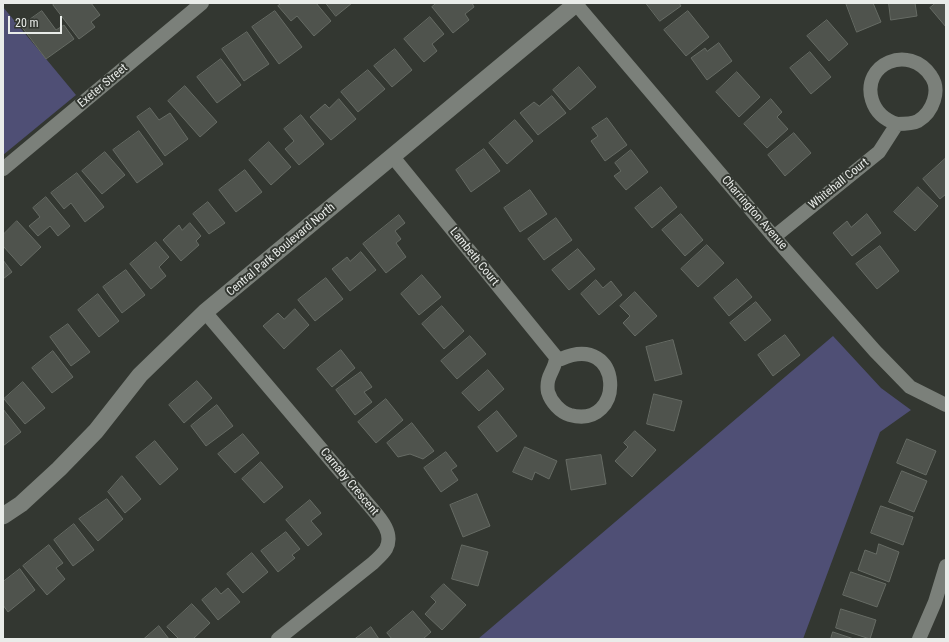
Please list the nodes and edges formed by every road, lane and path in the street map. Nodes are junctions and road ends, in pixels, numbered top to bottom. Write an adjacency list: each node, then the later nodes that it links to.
1 (202, 3): 5 (street, Exeter Street)
2 (576, 3): 4 (street, Central Park Boulevard North); 6 (street, Charrington Avenue)
3 (897, 124): 3 (street); 6 (street, Whitehall Court)
4 (393, 157): 7 (street, Central Park Boulevard North); 8 (street, Lambeth Court)
5 (3, 169)
6 (774, 237): 9 (street, Charrington Avenue)
7 (205, 312): 10 (street, Central Park Boulevard North); 13 (street, Carnaby Crescent)
8 (556, 357): 8 (street)
9 (946, 406)
10 (3, 516)
11 (946, 566): 12 (street)
12 (941, 604): 14 (street)
13 (278, 639)
14 (919, 639)

